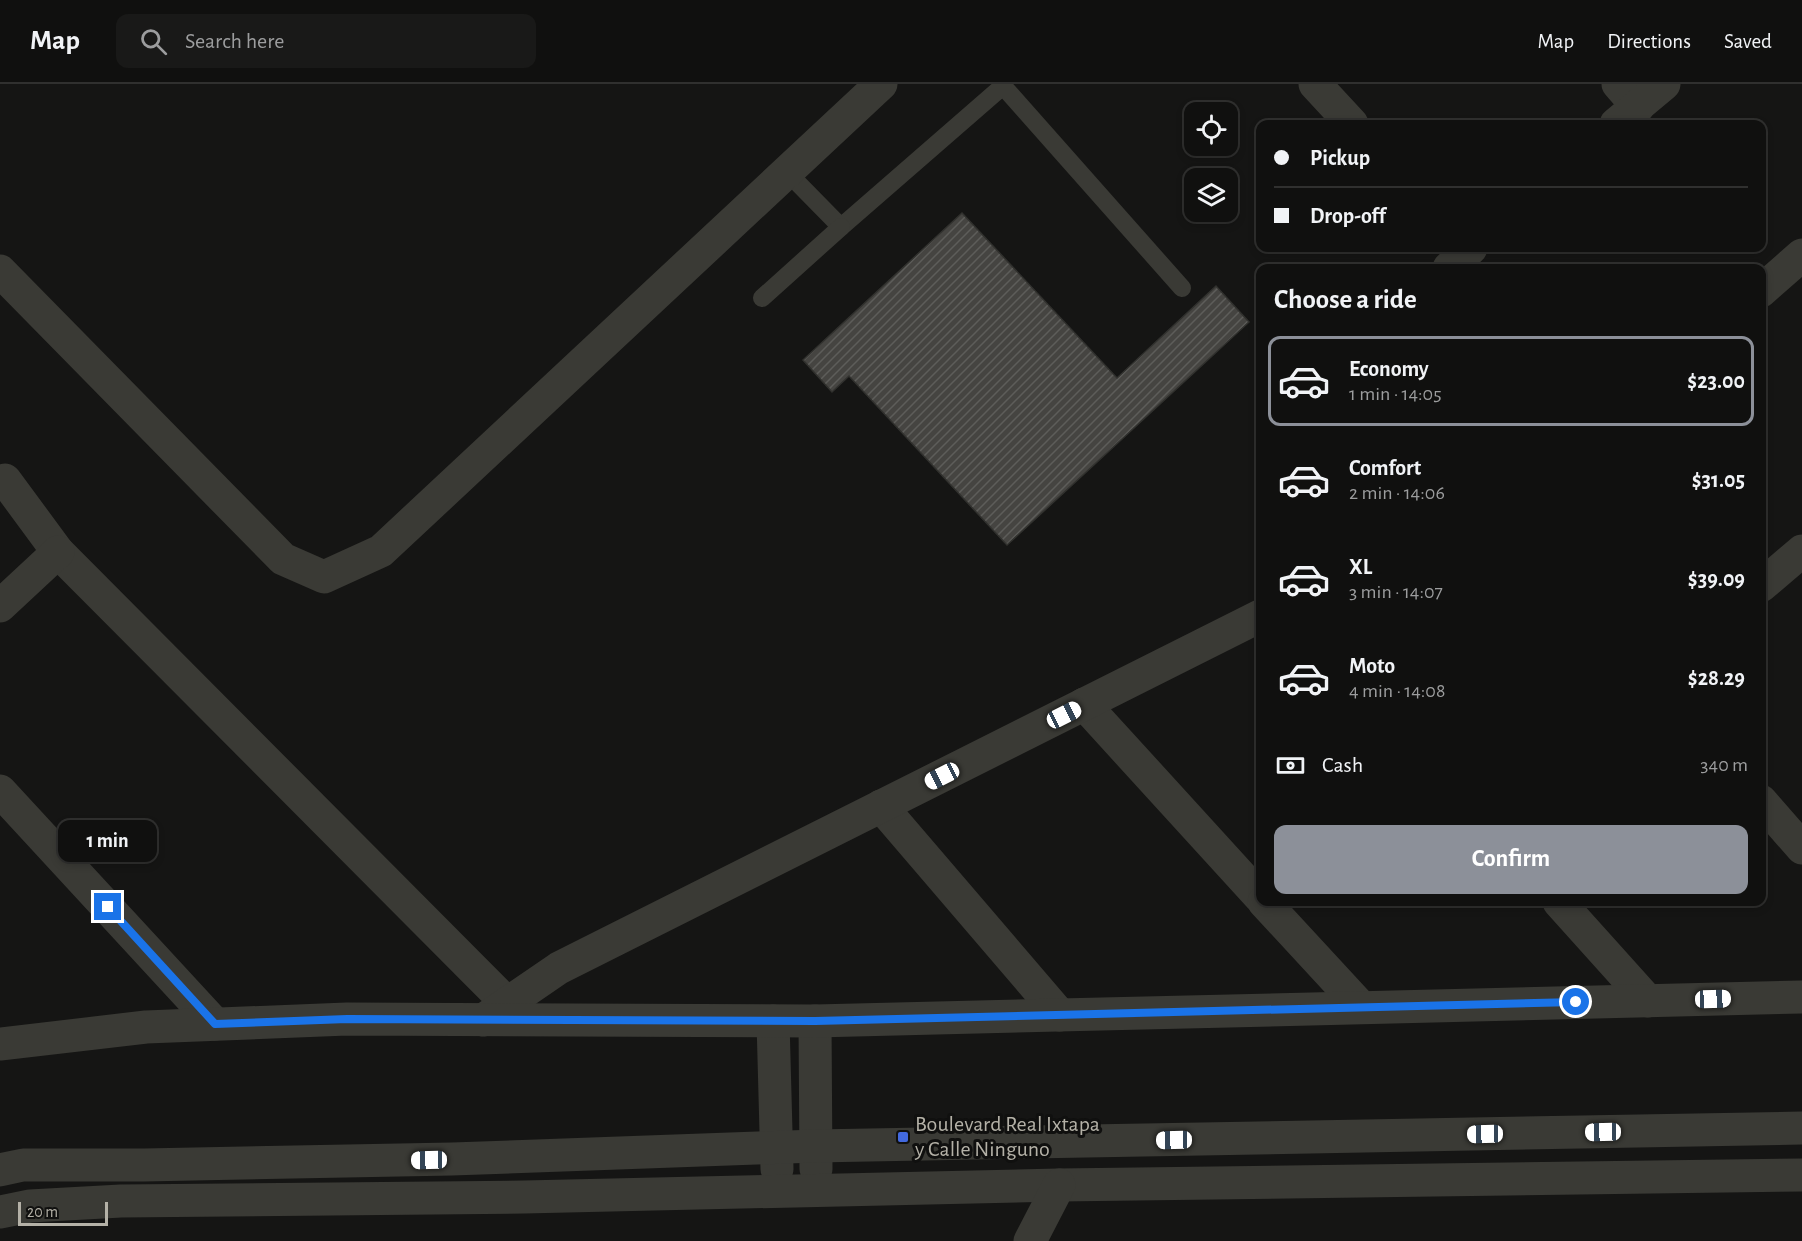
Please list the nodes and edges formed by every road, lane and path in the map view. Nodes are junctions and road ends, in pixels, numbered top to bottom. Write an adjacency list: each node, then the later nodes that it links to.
1 (880, 84): 6 (street)
2 (1315, 84): 5 (street)
3 (1664, 84): 4 (street)
4 (1624, 105)
5 (1348, 120)
6 (787, 172): 7 (lane); 9 (street)
7 (841, 227): 11 (lane); 12 (lane)
8 (1802, 255): 10 (street)
9 (0, 271)
10 (1766, 287)
11 (1182, 288)
12 (762, 298)
13 (5, 480): 15 (street)
14 (1802, 551): 16 (street)
15 (58, 552): 17 (street); 30 (street)
16 (1766, 582)
17 (0, 606)
18 (1256, 618): 19 (street)
19 (1084, 704): 21 (street); 24 (street)
20 (0, 790): 34 (street)
21 (881, 806): 30 (street); 31 (street)
22 (1766, 807): 23 (street)
23 (1802, 848)
24 (1256, 893)
25 (1268, 906): 29 (street)
26 (1563, 906): 28 (street)
27 (1802, 997): 28 (street)
28 (1648, 1001): 29 (street)
29 (1361, 1007): 31 (street)
30 (495, 1011): 32 (street); 34 (street)
31 (1060, 1015): 33 (street)
32 (773, 1021): 33 (street); 38 (street)
33 (815, 1021): 37 (street)
34 (215, 1024): 35 (street)
35 (0, 1044)
36 (1802, 1128): 37 (street)
37 (815, 1146): 38 (street); 42 (street)
38 (777, 1148): 39 (street); 43 (street)
39 (0, 1170)
40 (1802, 1175): 41 (street)
41 (1059, 1185): 42 (street); 45 (street)
42 (816, 1190): 43 (street)
43 (777, 1191): 44 (street)
44 (0, 1212)
45 (1030, 1241)

